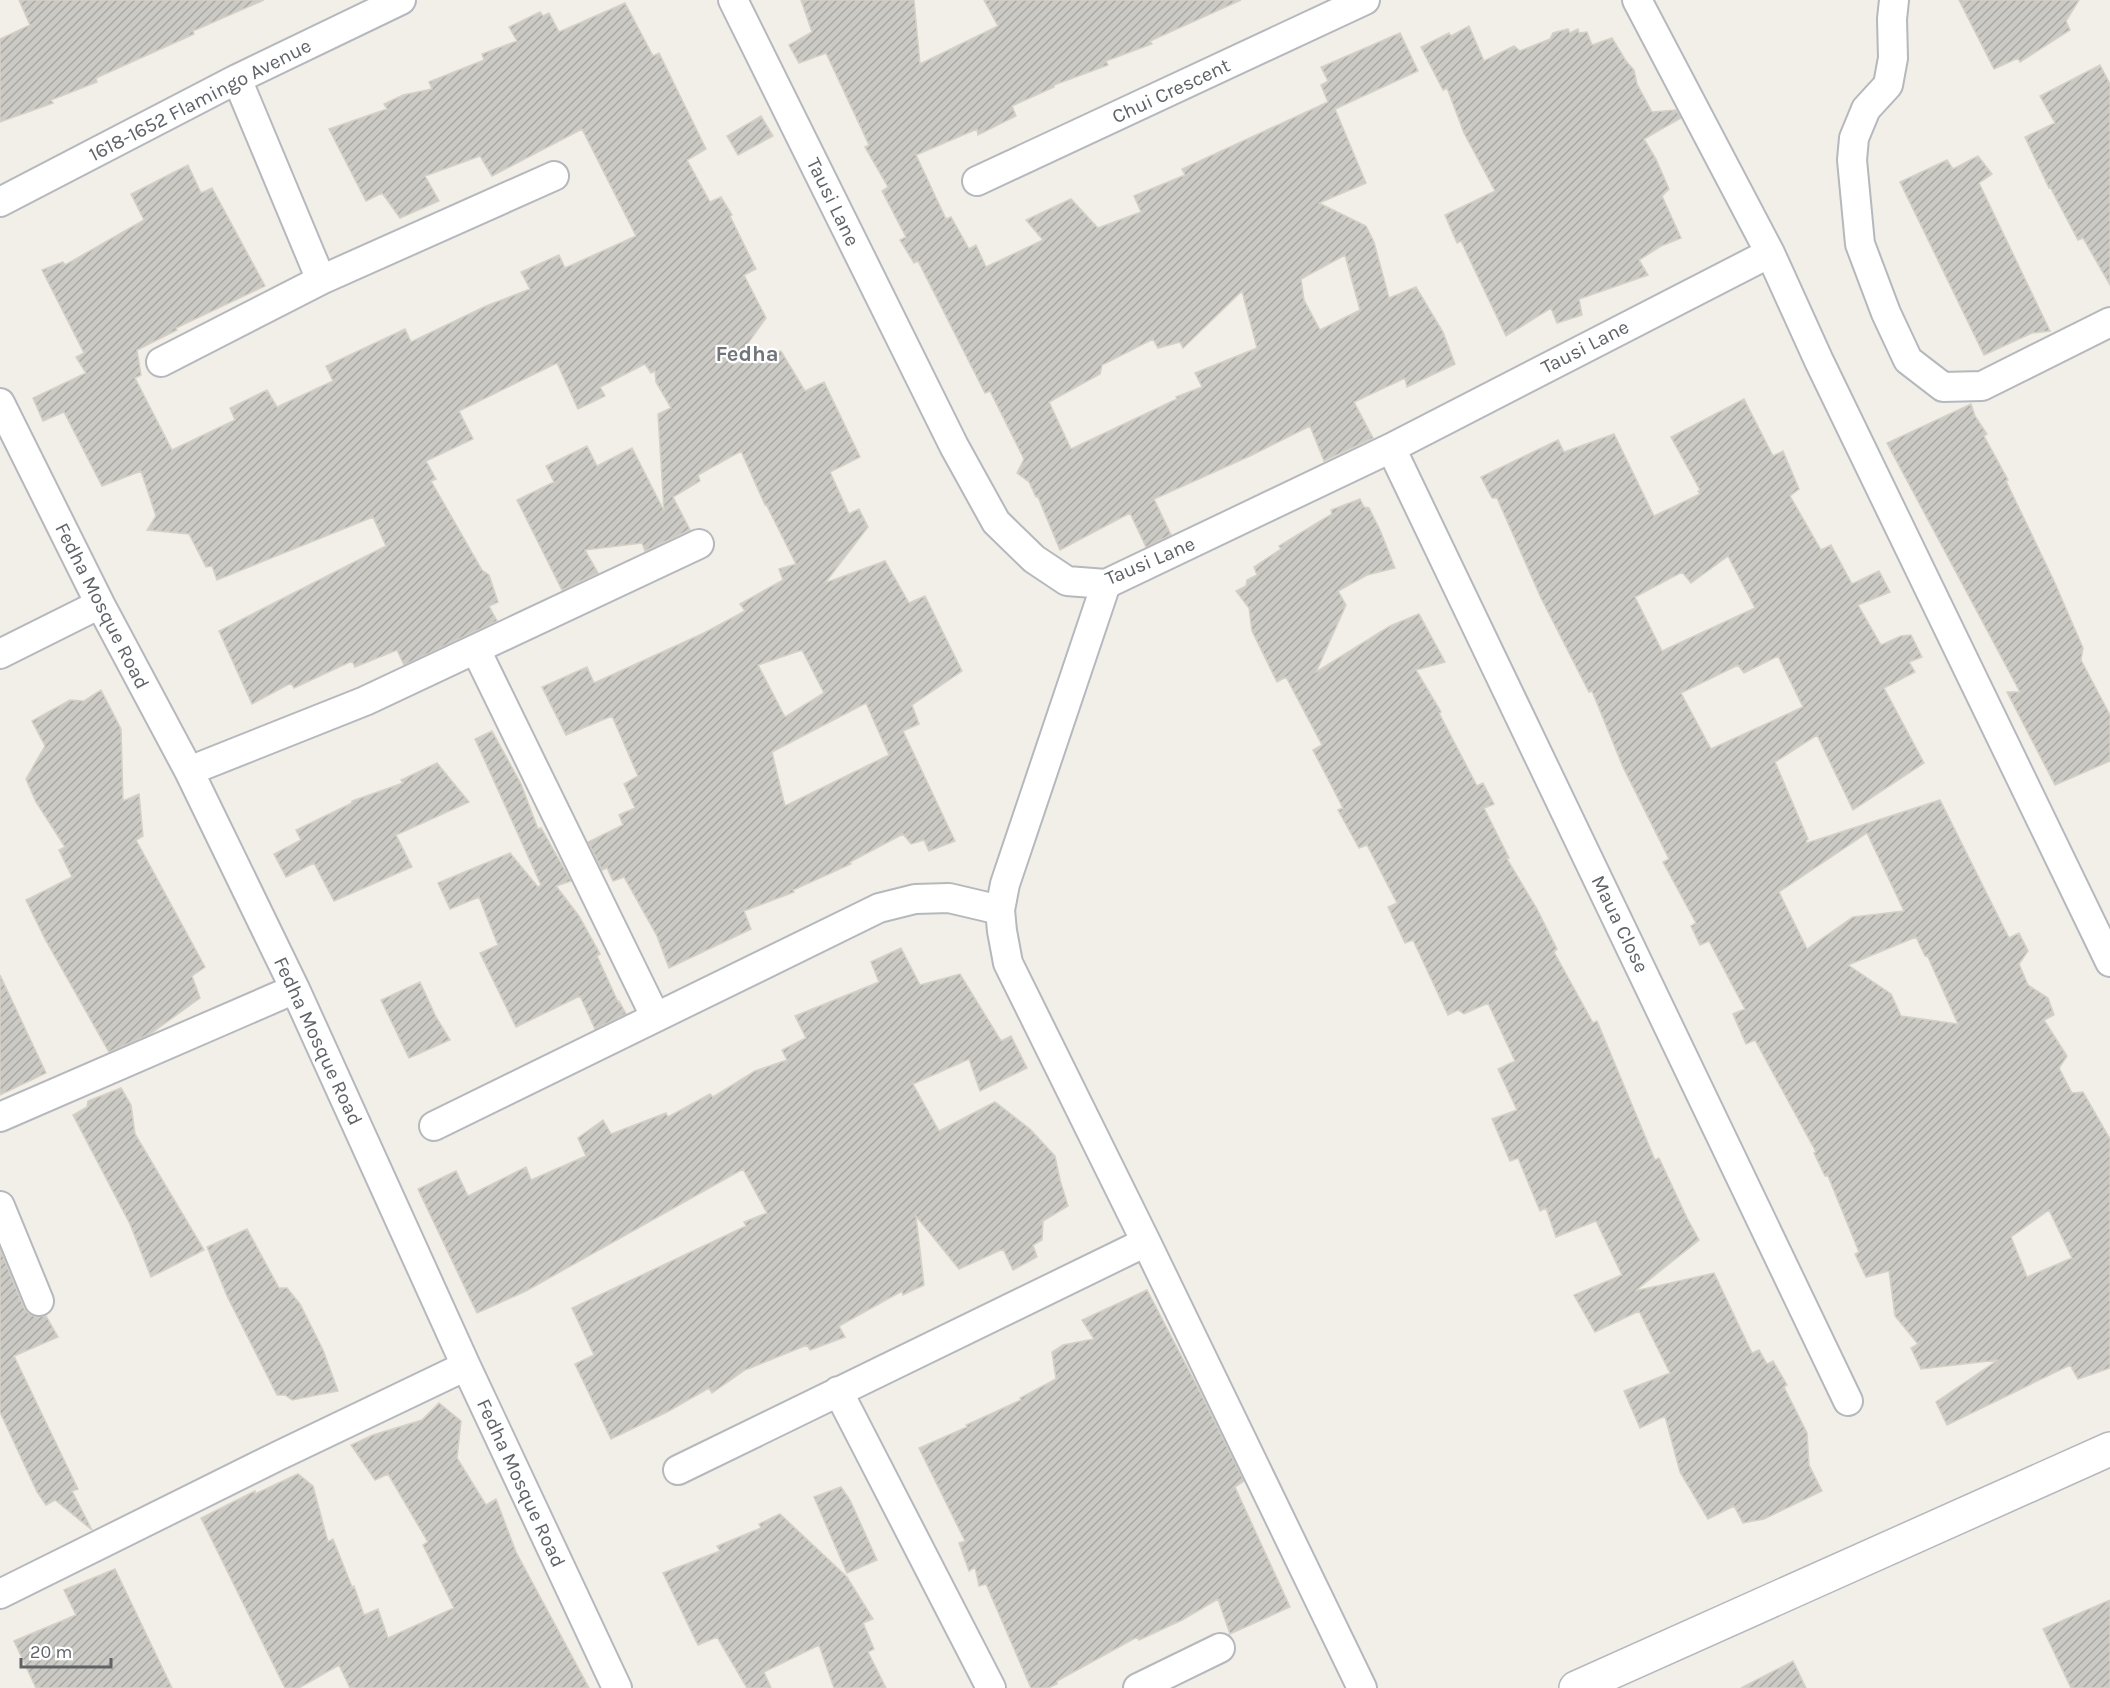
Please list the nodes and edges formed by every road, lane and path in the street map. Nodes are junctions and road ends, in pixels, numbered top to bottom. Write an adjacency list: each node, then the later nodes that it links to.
1 (401, 0): 6 (street, 1618-1652 Flamingo Avenue)
2 (733, 0): 17 (street, Tausi Lane)
3 (1365, 0): 8 (street, Chui Crescent)
4 (1637, 0): 10 (street)
5 (1894, 0): 12 (street)
6 (237, 79): 9 (street, 1618-1652 Flamingo Avenue); 11 (street)
7 (554, 176): 11 (street)
8 (977, 181)
9 (0, 202)
10 (1770, 253): 15 (street, Tausi Lane); 23 (street)
11 (321, 280): 13 (street)
12 (2110, 322)
13 (161, 362)
14 (0, 404): 18 (street, Fedha Mosque Road)
15 (1391, 448): 17 (street, Tausi Lane); 33 (street, Maua Close)
16 (699, 544): 19 (street)
17 (1106, 584): 22 (street)
18 (100, 604): 20 (street); 21 (street, Fedha Mosque Road)
19 (476, 650): 21 (street); 25 (street)
20 (0, 654)
21 (189, 771): 24 (street, Fedha Mosque Road)
22 (1000, 910): 25 (street); 29 (street)
23 (2110, 962)
24 (295, 989): 26 (street); 31 (street, Fedha Mosque Road)
25 (655, 1016): 27 (street)
26 (0, 1118)
27 (434, 1126)
28 (0, 1206): 30 (street)
29 (1146, 1242): 32 (street); 41 (street)
30 (39, 1301)
31 (466, 1366): 36 (street); 38 (street, Fedha Mosque Road)
32 (838, 1391): 35 (street); 39 (street)
33 (1848, 1401)
34 (2110, 1449): 42 (street)
35 (678, 1470)
36 (0, 1594)
37 (1220, 1648): 40 (street)
38 (617, 1688)
39 (991, 1688)
40 (1138, 1688)
41 (1362, 1688)
42 (1576, 1688)

